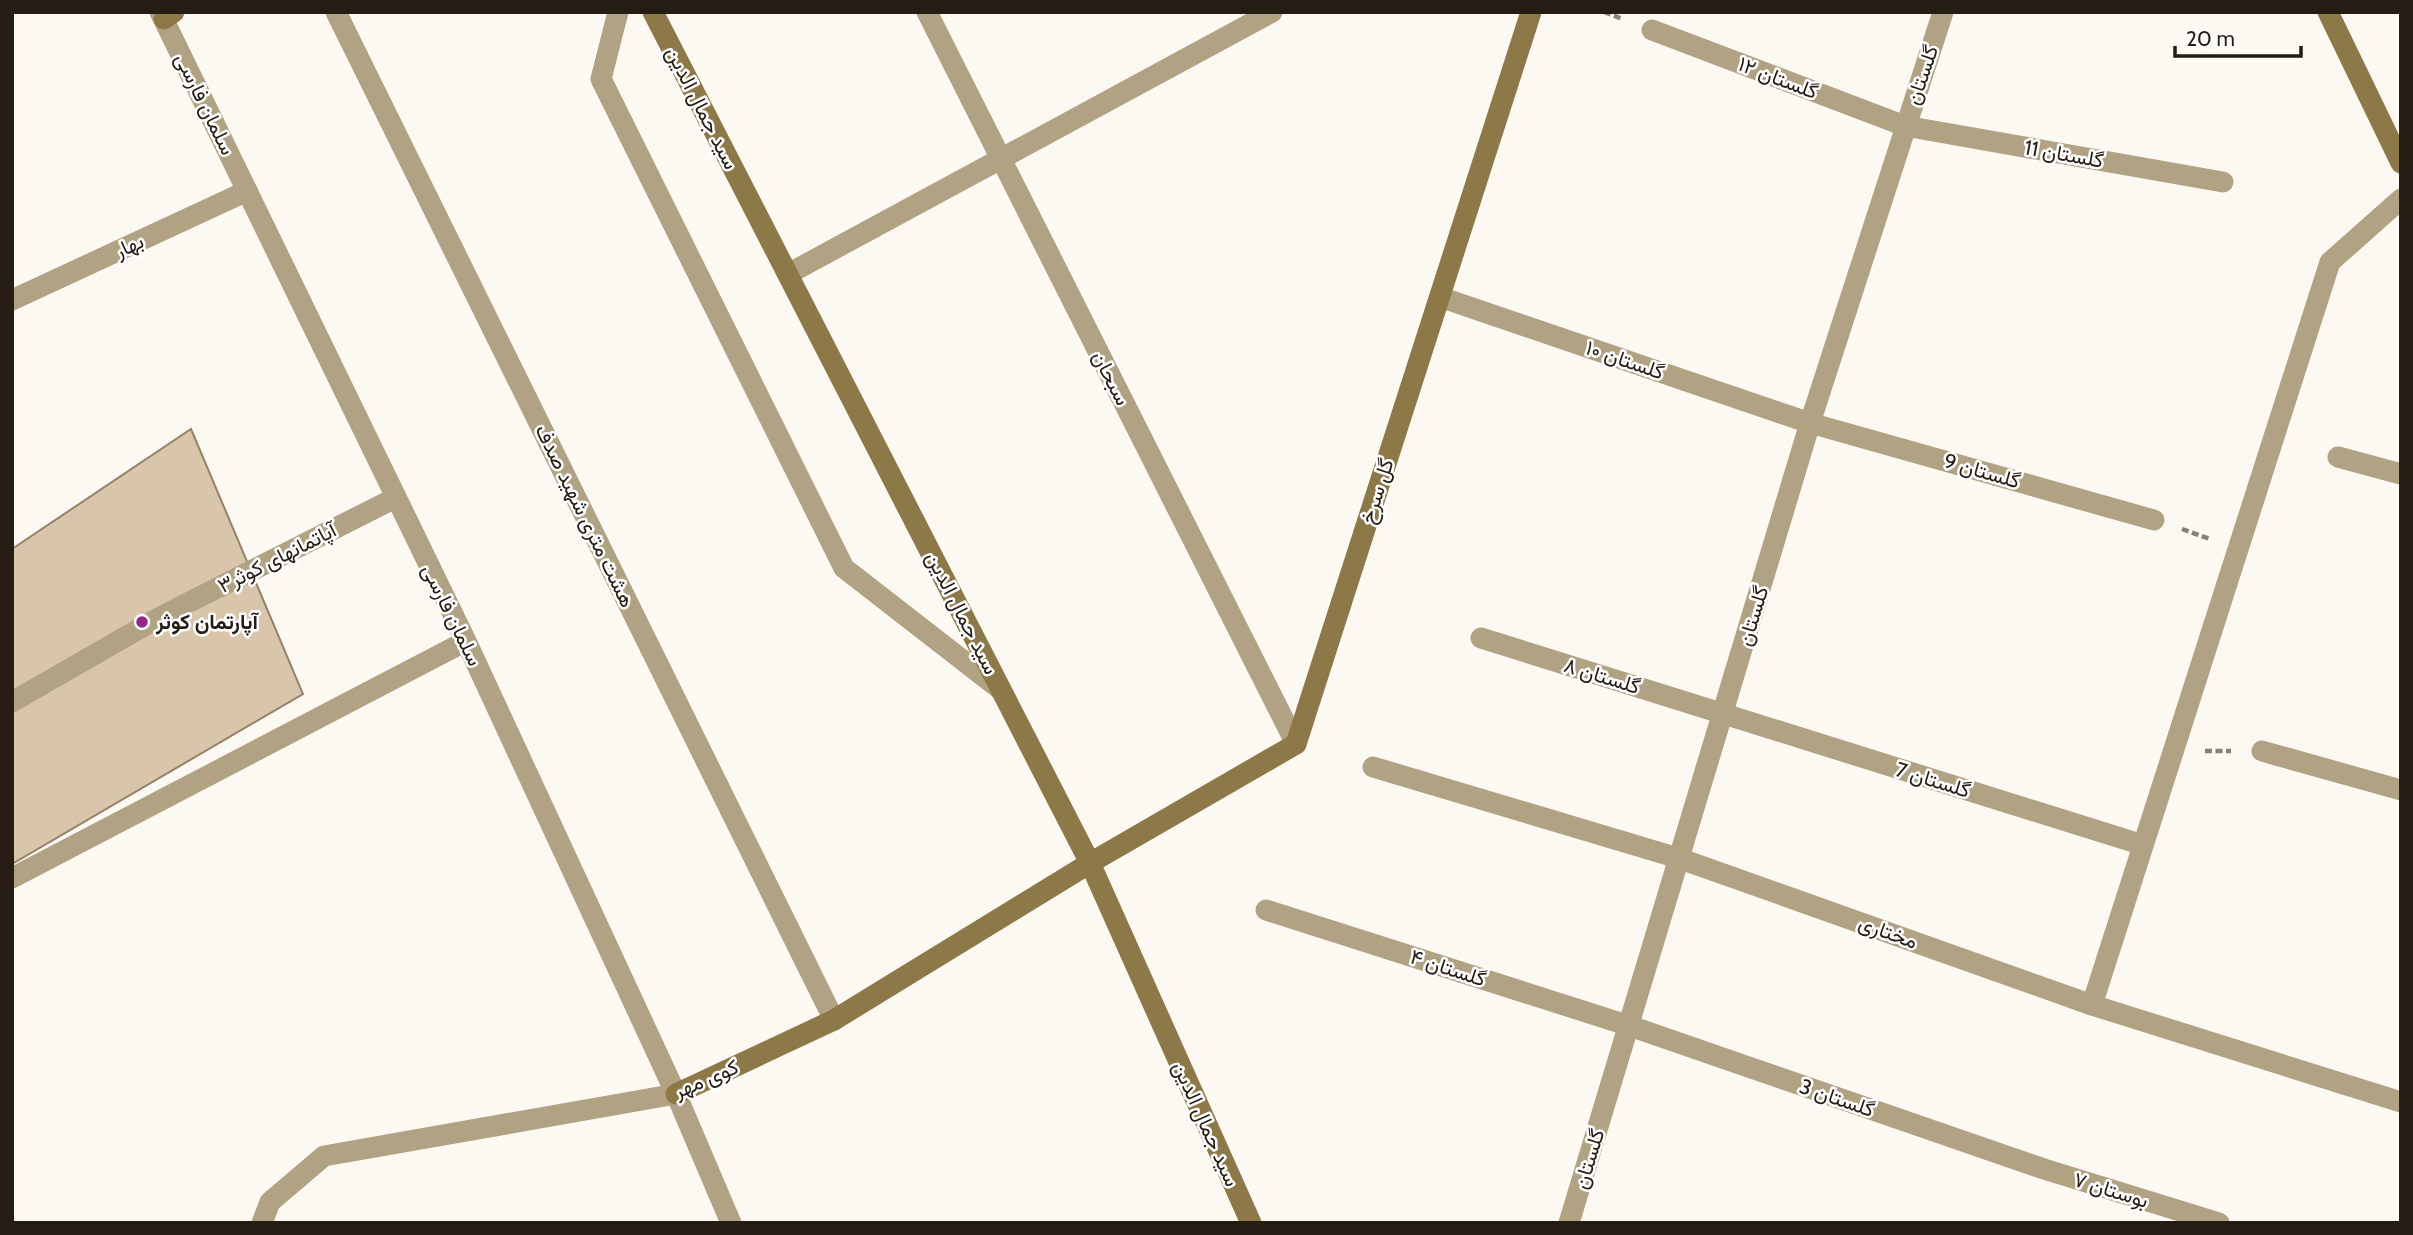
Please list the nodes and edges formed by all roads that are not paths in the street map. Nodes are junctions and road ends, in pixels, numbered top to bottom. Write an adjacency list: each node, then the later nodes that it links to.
1 (336, 12): 40 (street, هشت متری شهید صدف)
2 (618, 12): 27 (street)
3 (653, 12): 17 (street, سید جمال الدین)
4 (927, 12): 12 (street, سبحان)
5 (1272, 12): 12 (street)
6 (1531, 12): 18 (street, گل سرخ)
7 (1943, 12): 11 (street, گلستان)
8 (2328, 12): 13 (street)
9 (166, 14): 15 (street, سلمان فارسی)
10 (1652, 30): 11 (street, گلستان ۱۲)
11 (1905, 126): 14 (street, گلستان 11); 20 (street, گلستان)
12 (1001, 160): 17 (street); 30 (street, سبحان)
13 (2401, 163)
14 (2223, 182)
15 (247, 191): 19 (street, بهار); 23 (street, سلمان فارسی)
16 (2401, 199): 34 (street)
17 (788, 274): 27 (street, سید جمال الدین)
18 (1440, 297): 20 (street, گلستان ۱۰); 30 (street, گل سرخ)
19 (12, 300)
20 (1810, 423): 24 (street, گلستان 9); 29 (street, گلستان)
21 (2337, 457): 22 (street)
22 (2401, 474)
23 (396, 498): 26 (street, سلمان فارسی); 28 (street, آپاتمانهای کوثر۳)
24 (2154, 520)
25 (1481, 638): 29 (street, گلستان ۸)
26 (466, 642): 37 (street); 42 (street, سلمان فارسی)
27 (1002, 690): 36 (street, سید جمال الدین)
28 (12, 702)
29 (1724, 714): 34 (street, گلستان 7); 35 (street, گلستان)
30 (1296, 744): 36 (street)
31 (2262, 751): 33 (street)
32 (1374, 767): 35 (street, مختاری)
33 (2401, 790)
34 (2143, 845): 39 (street)
35 (1678, 858): 39 (street, مختاری); 41 (street, گلستان)
36 (1090, 863): 40 (street, کوی مهر); 47 (street, سید جمال الدین)
37 (12, 878)
38 (1266, 910): 41 (street, گلستان ۴)
39 (2092, 1004): 43 (street, مختاری)
40 (834, 1020): 42 (street, کوی مهر)
41 (1630, 1026): 44 (street, گلستان 3); 48 (street, گلستان)
42 (676, 1094): 45 (street, کوی مهر); 46 (street, سلمان فارسی)
43 (2401, 1102)
44 (2044, 1169): 49 (street, بوستان ۷)
45 (262, 1223)
46 (731, 1223)
47 (1251, 1223)
48 (1569, 1223)
49 (2218, 1223)

